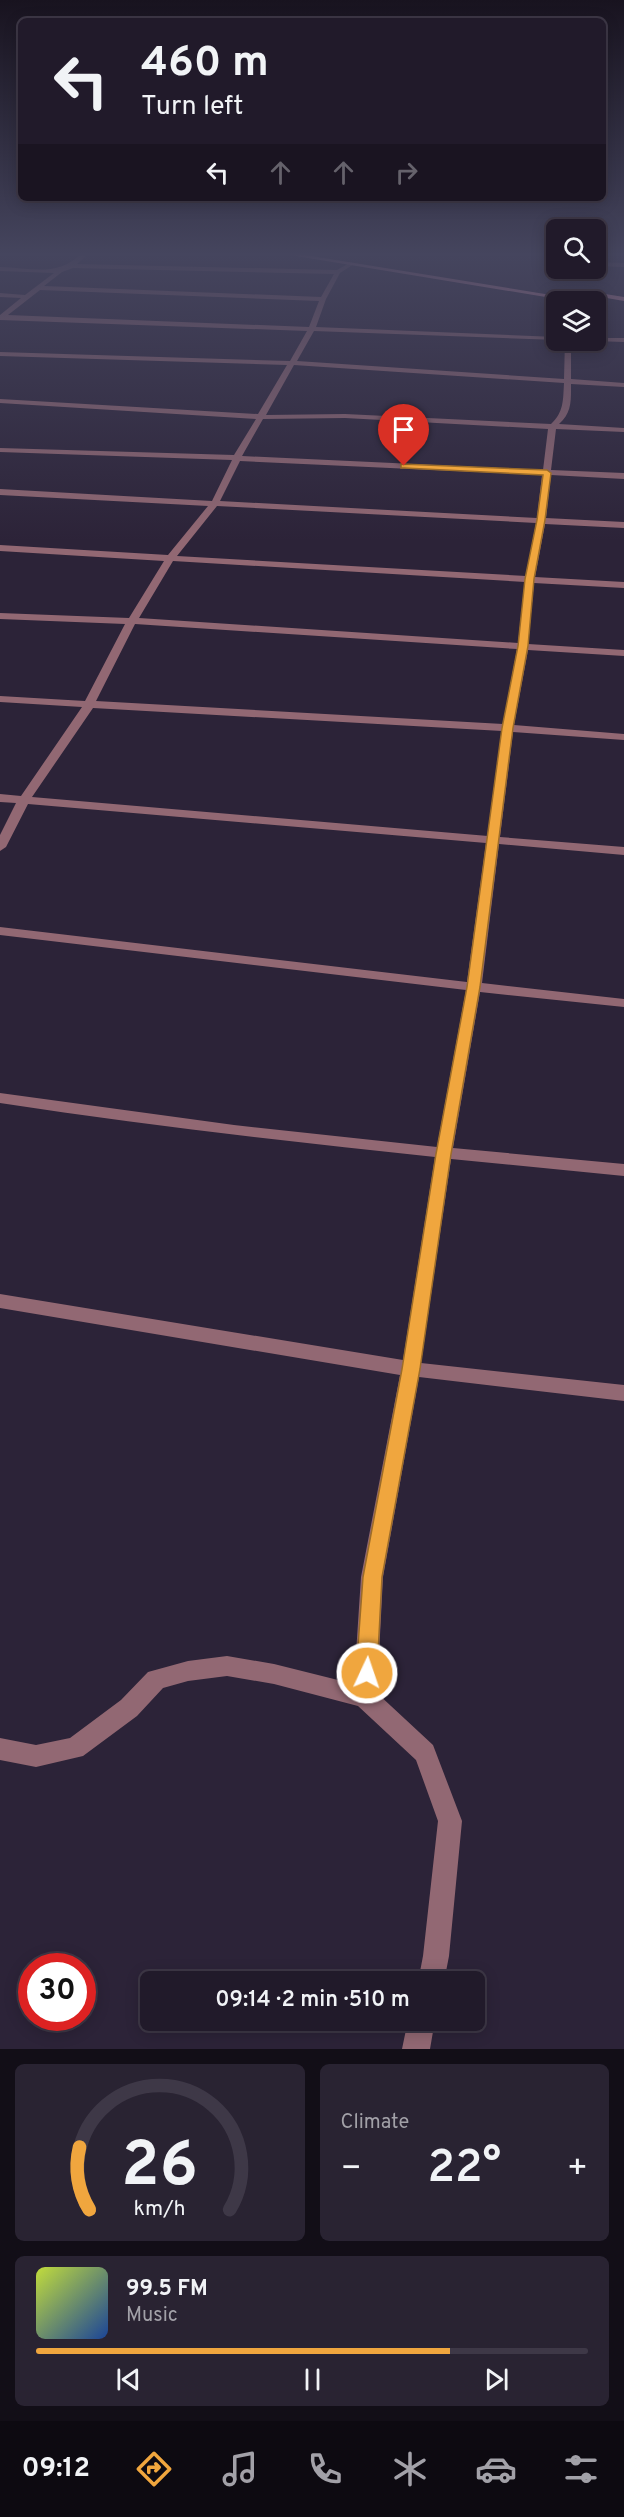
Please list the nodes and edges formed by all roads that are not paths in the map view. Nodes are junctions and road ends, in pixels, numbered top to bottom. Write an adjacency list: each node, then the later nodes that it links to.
1 (299, 350): 4 (street)
2 (567, 351): 5 (street)
3 (0, 354): 4 (street)
4 (290, 363): 5 (street); 8 (street)
5 (566, 382): 6 (street); 9 (street)
6 (624, 385)
7 (0, 401): 8 (street)
8 (263, 417): 9 (street); 12 (street)
9 (552, 427): 10 (street); 13 (street)
10 (624, 430)
11 (0, 450): 12 (street)
12 (237, 458): 13 (street); 16 (street)
13 (547, 473): 14 (street); 17 (street)
14 (624, 476)
15 (0, 492): 16 (street)
16 (215, 503): 17 (street); 20 (street)
17 (541, 520): 18 (street); 21 (street)
18 (624, 525)
19 (0, 548): 20 (street)
20 (171, 556): 21 (street); 24 (street)
21 (530, 579): 22 (street); 25 (street)
22 (624, 585)
23 (0, 616): 24 (street)
24 (132, 621): 25 (street); 28 (street)
25 (523, 646): 26 (street); 29 (street)
26 (624, 653)
27 (0, 699): 28 (street)
28 (88, 706): 29 (street); 32 (street)
29 (507, 728): 30 (street); 33 (street)
30 (624, 737)
31 (0, 798): 32 (street)
32 (24, 800): 33 (street); 34 (street)
33 (494, 840): 35 (street); 37 (street)
34 (0, 847)
35 (624, 851)
36 (0, 931): 37 (street)
37 (474, 987): 38 (street); 40 (street)
38 (624, 1003)
39 (0, 1098): 40 (street)
40 (444, 1154): 41 (street); 43 (street)
41 (624, 1170)
42 (0, 1302): 43 (street)
43 (411, 1369): 44 (street); 45 (street)
44 (624, 1393)
45 (365, 1697): 46 (street); 47 (street)
46 (0, 1749)
47 (433, 1971)
48 (420, 2031): 49 (street)
49 (416, 2049)

